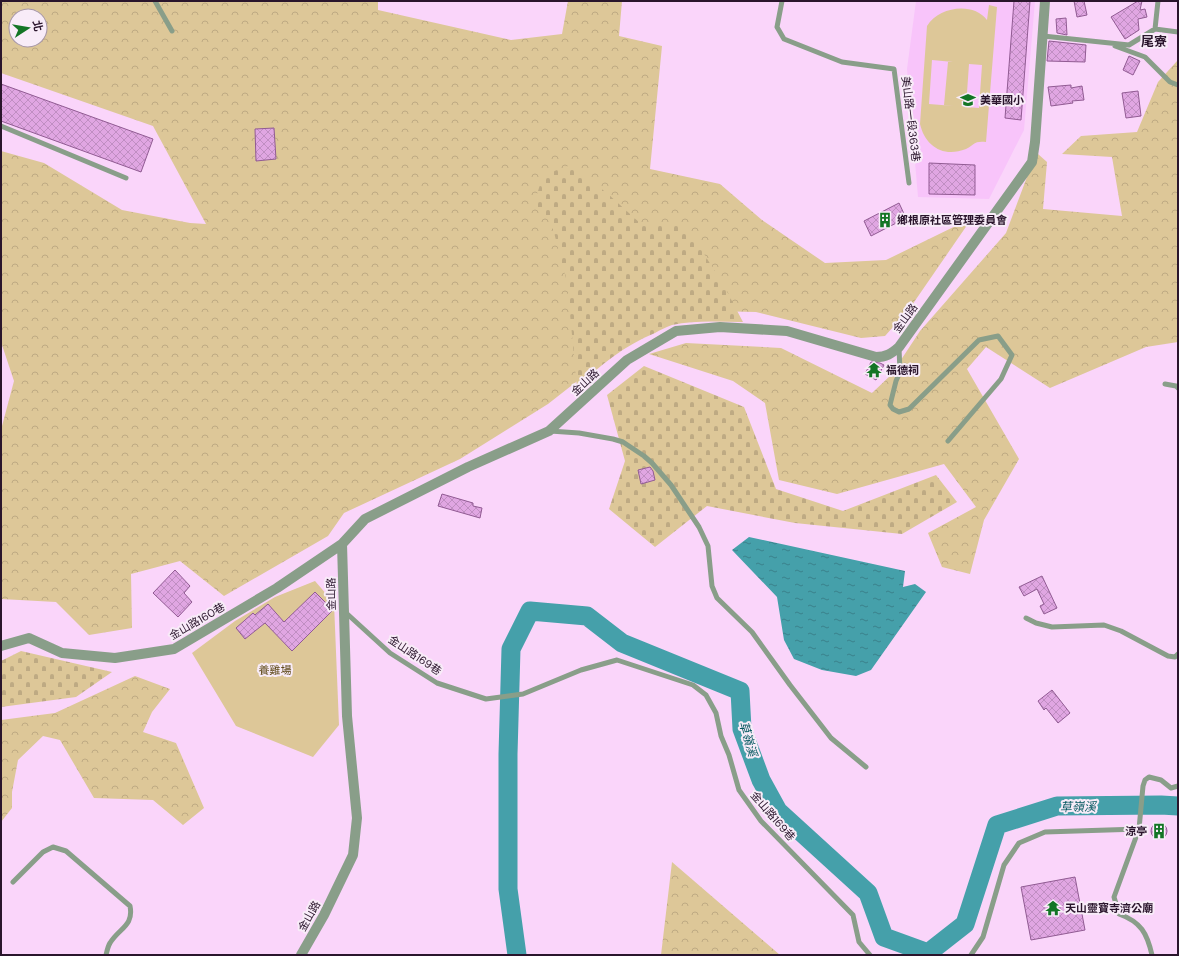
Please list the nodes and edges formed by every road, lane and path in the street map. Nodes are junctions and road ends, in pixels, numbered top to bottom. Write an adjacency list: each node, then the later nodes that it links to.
1 (155, 1): 6 (lane)
2 (782, 1): 13 (lane, 美山路一段363巷)
3 (1045, 1): 8 (street, 金山路)
4 (1158, 1): 5 (lane)
5 (1155, 29): 7 (lane); 9 (lane)
6 (172, 31)
7 (1178, 32)
8 (1043, 36): 9 (lane); 14 (street, 金山路)
9 (1111, 44): 10 (lane)
10 (1178, 85)
11 (1, 126): 12 (lane)
12 (126, 178)
13 (909, 183)
14 (899, 347): 17 (street, 金山路); 18 (lane)
15 (1165, 384): 16 (lane)
16 (1178, 388)
17 (549, 431): 19 (street, 金山路); 24 (lane)
18 (948, 441)
19 (342, 544): 20 (street, 金山路); 22 (street, 金山路160巷)
20 (343, 610): 29 (street, 金山路); 30 (lane, 金山路169巷)
21 (1026, 618): 23 (lane)
22 (1, 646)
23 (1178, 654)
24 (866, 767)
25 (1178, 786): 26 (lane)
26 (1139, 829): 31 (lane); 32 (lane)
27 (13, 882): 28 (lane)
28 (106, 955)
29 (301, 955)
30 (870, 955)
31 (971, 955)
32 (1152, 955)

